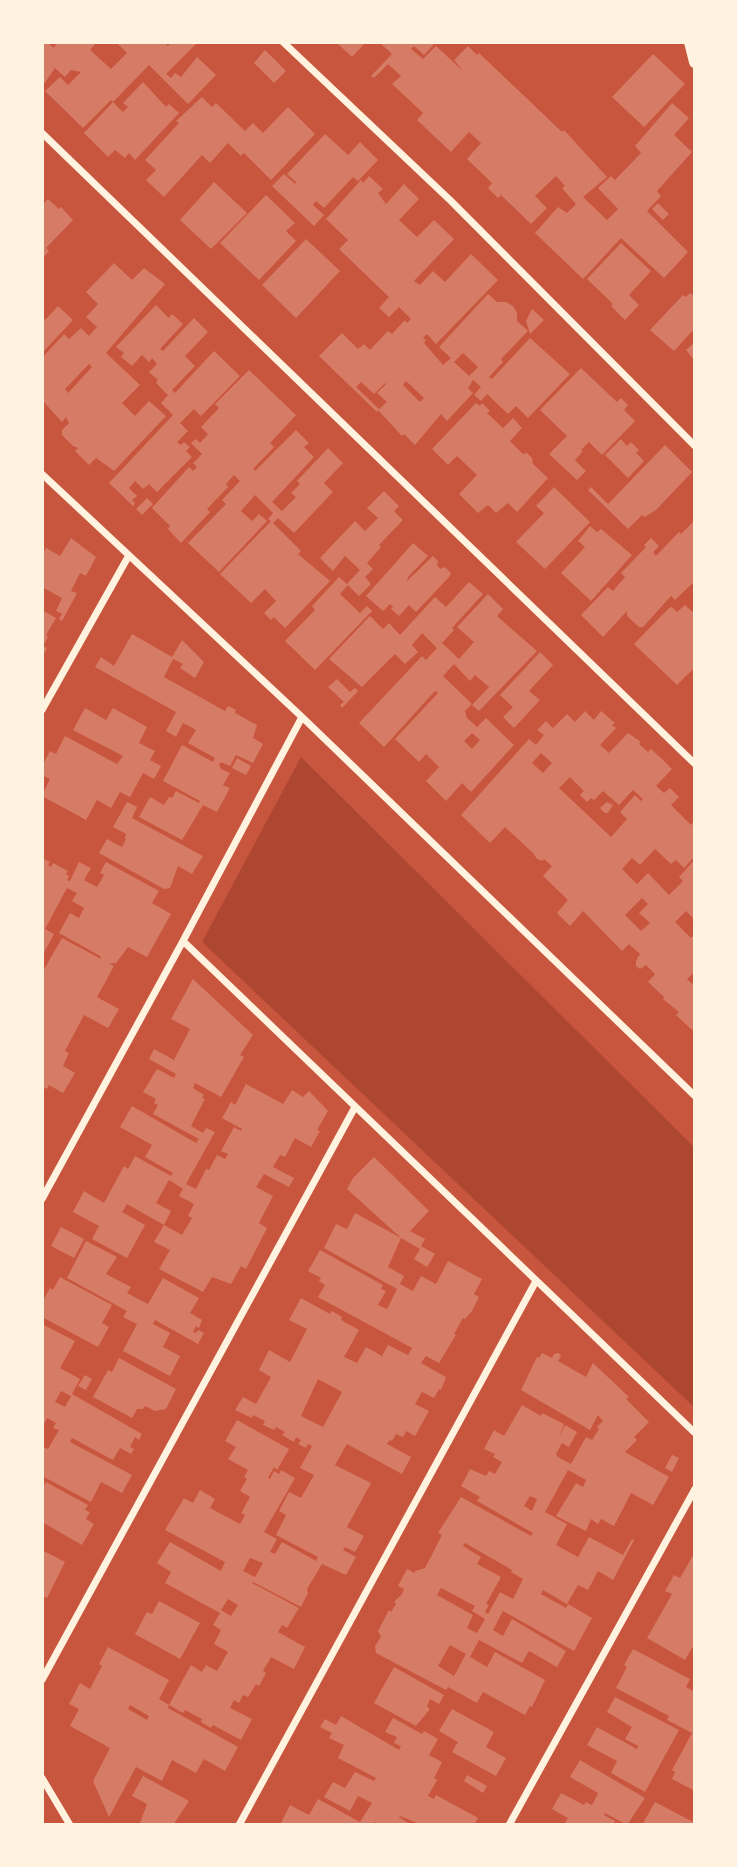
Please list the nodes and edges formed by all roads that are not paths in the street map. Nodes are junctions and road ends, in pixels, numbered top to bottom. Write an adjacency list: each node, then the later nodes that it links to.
1 (283, 42): 5 (street)
2 (690, 42): 3 (street)
3 (695, 62)
4 (42, 132): 10 (street)
5 (695, 446)
6 (42, 474): 7 (street)
7 (128, 557): 8 (street); 9 (street)
8 (42, 710)
9 (302, 717): 11 (street); 12 (street)
10 (695, 764)
11 (183, 942): 13 (street); 14 (street)
12 (695, 1096)
13 (355, 1107): 15 (street); 18 (street)
14 (42, 1199)
15 (536, 1281): 16 (street); 21 (street)
16 (695, 1433)
17 (695, 1489): 22 (street)
18 (42, 1680)
19 (42, 1778): 20 (street)
20 (70, 1825)
21 (239, 1825)
22 (509, 1825)

